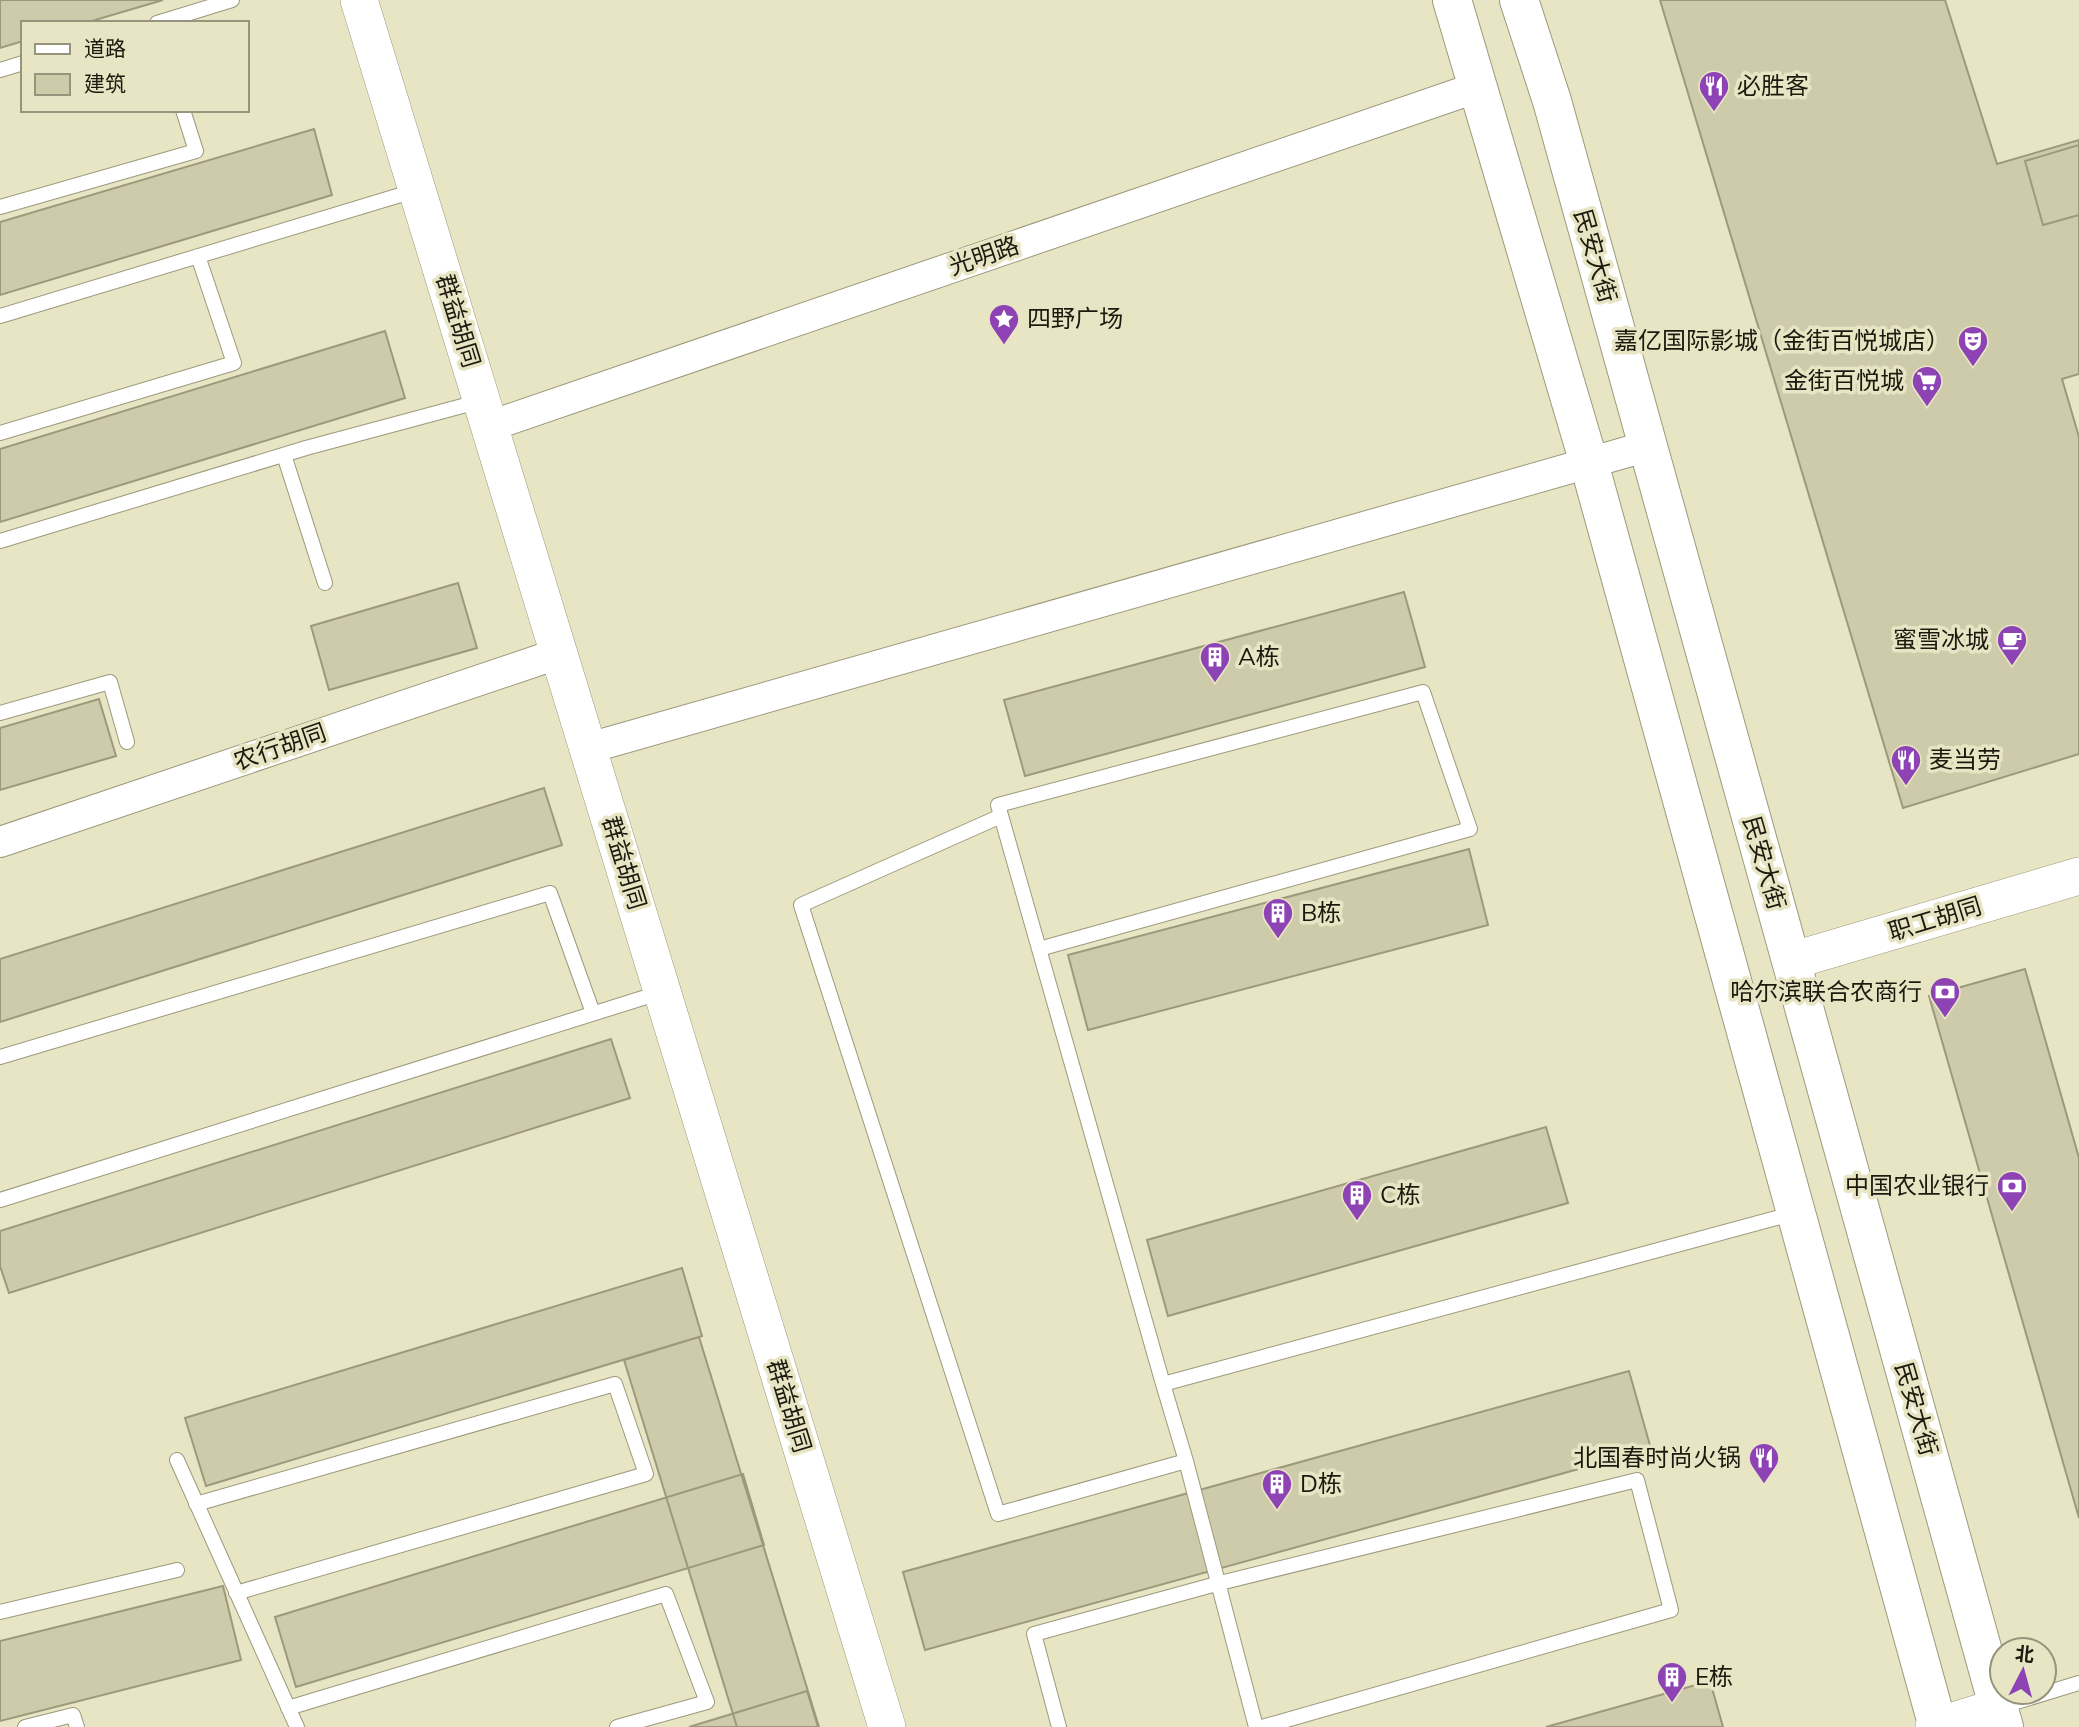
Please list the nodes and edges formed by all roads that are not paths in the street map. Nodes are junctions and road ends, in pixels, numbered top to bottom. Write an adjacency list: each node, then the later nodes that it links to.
1 (232, 0): 5 (lane)
2 (359, 0): 10 (street, 群益胡同)
3 (1452, 0): 8 (main road)
4 (1519, 0): 16 (main road, 民安大街)
5 (164, 21)
6 (21, 64): 7 (lane)
7 (0, 70)
8 (1478, 87): 14 (street, 光明路); 18 (main road)
9 (184, 112): 11 (lane)
10 (417, 190): 12 (lane); 14 (street, 群益胡同)
11 (0, 207)
12 (198, 256): 13 (lane); 15 (lane)
13 (0, 316)
14 (486, 413): 17 (lane); 21 (street, 群益胡同)
15 (0, 433)
16 (1648, 446): 18 (street); 29 (main road, 民安大街)
17 (284, 455): 19 (lane); 20 (lane)
18 (1589, 463): 24 (street); 34 (main road)
19 (0, 541)
20 (325, 583)
21 (560, 653): 24 (street, 群益胡同); 26 (street, 农行胡同)
22 (0, 713): 23 (lane)
23 (128, 742)
24 (589, 748): 30 (street, 群益胡同)
25 (1001, 816): 28 (lane); 28 (lane); 37 (lane)
26 (0, 842)
27 (2079, 876): 29 (street, 职工胡同)
28 (1039, 949): 35 (lane)
29 (1791, 961): 45 (main road, 民安大街)
30 (663, 991): 31 (lane); 50 (street, 群益胡同)
31 (593, 1013): 32 (lane); 33 (lane)
32 (0, 1057)
33 (0, 1200)
34 (1796, 1213): 35 (lane); 54 (main road)
35 (1163, 1384): 37 (lane)
36 (177, 1460): 38 (lane)
37 (1186, 1461): 40 (lane)
38 (196, 1504): 41 (lane); 41 (lane)
39 (177, 1570): 42 (lane)
40 (1220, 1583): 51 (lane); 52 (lane); 53 (lane)
41 (236, 1593): 44 (lane)
42 (0, 1612)
43 (2079, 1682): 45 (lane)
44 (288, 1708): 48 (lane); 49 (lane)
45 (2002, 1717): 54 (street)
46 (25, 1727): 47 (lane)
47 (77, 1727)
48 (297, 1727)
49 (617, 1727)
50 (887, 1727)
51 (1059, 1727)
52 (1256, 1727)
53 (1262, 1727)
54 (1937, 1727)

